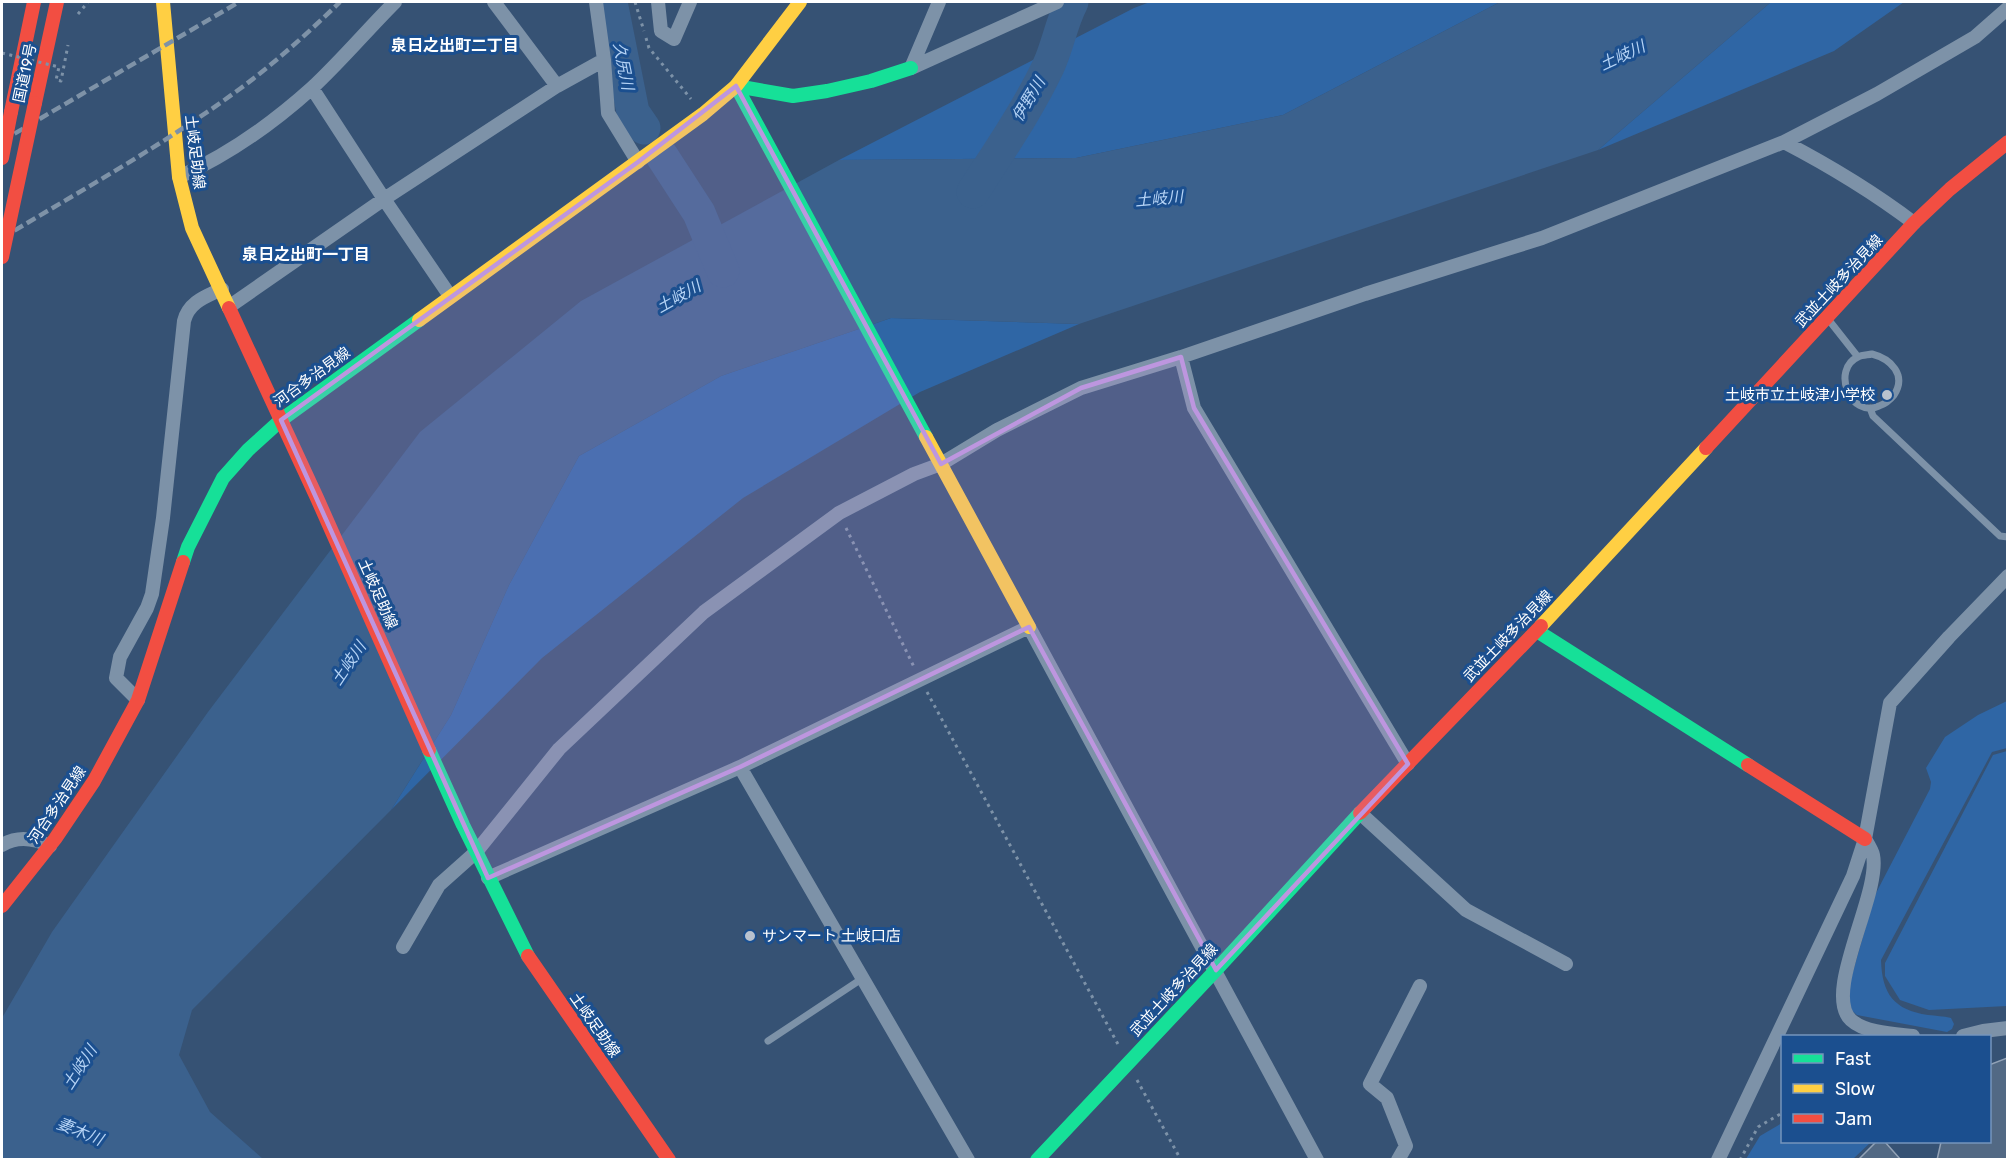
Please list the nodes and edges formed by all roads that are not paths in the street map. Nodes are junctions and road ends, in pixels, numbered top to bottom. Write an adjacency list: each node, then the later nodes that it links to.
1 (34, 2): 16 (main road, 国道19号)
2 (57, 2): 28 (main road, 国道19号, bridge)
3 (163, 2): 25 (main road, 土岐足助線)
4 (395, 2): 20 (street)
5 (494, 2): 18 (street)
6 (596, 2): 14 (street)
7 (658, 2): 8 (street)
8 (690, 2)
9 (800, 2): 19 (main road, 河合多治見線)
10 (939, 2): 15 (street)
11 (1057, 2): 12 (street)
12 (1036, 7): 15 (street)
13 (2007, 8): 21 (street)
14 (604, 60): 18 (street); 24 (street)
15 (911, 68): 19 (main road)
16 (20, 74): 17 (street); 23 (main road, 国道19号, bridge)
17 (4, 79)
18 (557, 86): 26 (street)
19 (736, 86): 24 (main road, 河合多治見線); 37 (main road)
20 (312, 88): 25 (street); 26 (street)
21 (1784, 142): 27 (street); 33 (street)
22 (2007, 142): 27 (main road, 武並土岐多治見線)
23 (2, 158)
24 (638, 162): 30 (main road, 河合多治見線)
25 (179, 177): 29 (main road, 土岐足助線)
26 (384, 199): 30 (street); 31 (street)
27 (1914, 223): 32 (main road, 武並土岐多治見線)
28 (2, 257)
29 (222, 289): 31 (main road, 土岐足助線); 42 (street)
30 (450, 296): 36 (main road, 河合多治見線)
31 (230, 306): 36 (main road, 土岐足助線)
32 (1827, 318): 34 (lane); 41 (main road, 武並土岐多治見線)
33 (1181, 357): 37 (street); 43 (street)
34 (1858, 357): 35 (lane); 35 (lane)
35 (1870, 408): 38 (lane)
36 (281, 420): 42 (main road, 河合多治見線); 49 (main road, 土岐足助線)
37 (938, 458): 40 (main road); 49 (street)
38 (2007, 537)
39 (2007, 576): 46 (street)
40 (1029, 627): 44 (street); 54 (street)
41 (1537, 631): 43 (main road, 武並土岐多治見線); 46 (main road)
42 (138, 700): 48 (main road, 河合多治見線)
43 (1408, 764): 45 (main road, 武並土岐多治見線)
44 (740, 767): 50 (street); 55 (street)
45 (1360, 813): 53 (street); 54 (main road, 武並土岐多治見線)
46 (1865, 839): 58 (street); 66 (street)
47 (2, 845): 48 (street)
48 (50, 846): 51 (main road, 河合多治見線)
49 (476, 852): 50 (main road, 土岐足助線); 52 (street)
50 (488, 878): 61 (main road, 土岐足助線)
51 (2, 906)
52 (403, 947)
53 (1566, 964)
54 (1216, 970): 63 (main road, 武並土岐多治見線); 64 (street)
55 (863, 978): 60 (lane); 62 (street)
56 (1420, 986): 65 (street)
57 (2007, 1028): 59 (street)
58 (1905, 1035)
59 (1967, 1035)
60 (768, 1041)
61 (669, 1160)
62 (968, 1160)
63 (1037, 1160)
64 (1317, 1160)
65 (1398, 1160)
66 (1718, 1160)

